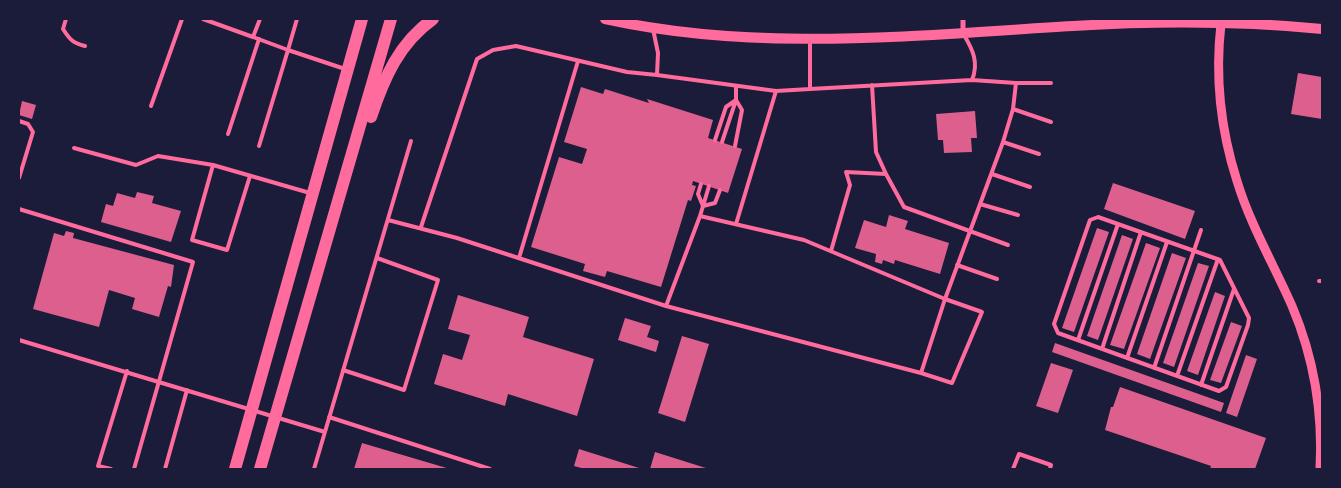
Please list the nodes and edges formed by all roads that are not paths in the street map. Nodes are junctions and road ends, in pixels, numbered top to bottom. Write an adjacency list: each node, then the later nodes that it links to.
1 (66, 19): 19 (lane)
2 (182, 19): 32 (lane)
3 (203, 19): 16 (lane)
4 (260, 19): 16 (lane)
5 (297, 19): 20 (lane)
6 (362, 19): 22 (main road)
7 (391, 19): 60 (main road)
8 (433, 19): 60 (main road)
9 (605, 19): 13 (main road)
10 (963, 19): 15 (street)
11 (1232, 21): 12 (main road); 14 (main road)
12 (1215, 22): 15 (main road); 96 (street)
13 (654, 23): 18 (main road); 23 (lane)
14 (1322, 29)
15 (963, 33): 18 (main road); 24 (lane)
16 (254, 37): 17 (lane)
17 (259, 39): 20 (lane); 36 (lane)
18 (810, 40): 29 (lane)
19 (85, 46)
20 (288, 50): 22 (lane); 41 (lane)
21 (578, 61): 23 (lane); 64 (lane); 73 (lane)
22 (347, 70): 54 (main road)
23 (657, 76): 28 (lane)
24 (972, 80): 25 (lane); 27 (lane)
25 (1016, 83): 26 (lane); 33 (lane)
26 (1051, 84)
27 (872, 85): 29 (lane); 46 (lane)
28 (736, 86): 30 (lane); 31 (lane)
29 (810, 89): 30 (lane)
30 (776, 91): 62 (lane)
31 (736, 100): 37 (lane); 39 (lane); 42 (lane)
32 (151, 106)
33 (1013, 109): 35 (lane); 40 (lane)
34 (19, 121): 49 (lane)
35 (1051, 122)
36 (228, 134)
37 (715, 140)
38 (412, 142): 61 (lane)
39 (722, 142)
40 (1004, 142): 44 (lane); 47 (lane)
41 (260, 146)
42 (735, 146)
43 (74, 148): 45 (lane)
44 (1039, 154)
45 (213, 165): 48 (lane); 48 (lane)
46 (886, 174): 66 (lane); 70 (lane)
47 (992, 174): 52 (lane); 55 (lane)
48 (250, 176): 54 (lane)
49 (19, 178)
50 (701, 184): 56 (lane)
51 (709, 186): 56 (lane)
52 (1030, 187)
53 (720, 190): 56 (lane)
54 (312, 194): 92 (main road)
55 (980, 204): 58 (lane); 66 (lane)
56 (702, 206): 59 (lane)
57 (19, 209): 89 (lane)
58 (1018, 215)
59 (700, 216): 62 (lane); 79 (lane)
60 (333, 220): 93 (main road)
61 (388, 220): 64 (lane); 72 (lane)
62 (736, 224): 70 (lane)
63 (1118, 224): 67 (lane); 81 (lane); 81 (lane)
64 (421, 227): 73 (lane)
65 (1201, 230): 71 (lane)
66 (970, 232): 69 (lane); 75 (lane)
67 (1141, 232): 68 (lane); 82 (lane)
68 (1167, 242): 71 (lane); 83 (lane)
69 (1008, 245)
70 (831, 251): 78 (lane)
71 (1194, 251): 74 (lane); 84 (lane)
72 (377, 258): 85 (lane); 85 (lane)
73 (518, 258): 79 (lane)
74 (1218, 259): 77 (lane); 88 (lane)
75 (957, 265): 76 (lane); 78 (lane)
76 (997, 279)
77 (1234, 289): 90 (lane); 90 (lane)
78 (945, 299): 87 (lane); 87 (lane)
79 (666, 306): 87 (lane)
80 (19, 340): 86 (lane)
81 (1078, 340): 82 (lane)
82 (1102, 349): 83 (lane)
83 (1128, 358): 84 (lane)
84 (1154, 368): 88 (lane)
85 (343, 370): 94 (lane)
86 (127, 371): 89 (lane); 97 (lane)
87 (921, 373)
88 (1177, 376): 90 (lane)
89 (158, 381): 91 (lane); 98 (lane)
90 (1201, 385)
91 (188, 390): 92 (lane); 99 (lane)
92 (253, 409): 93 (lane); 100 (main road)
93 (275, 416): 95 (lane); 101 (main road)
94 (329, 417): 95 (lane); 103 (lane)
95 (325, 432): 102 (lane)
96 (1322, 444): 106 (street)
97 (111, 469)
98 (134, 469)
99 (165, 469)
100 (235, 469)
101 (260, 469)
102 (314, 469)
103 (490, 469)
104 (1013, 469): 105 (lane)
105 (1050, 469)
106 (1320, 469)

